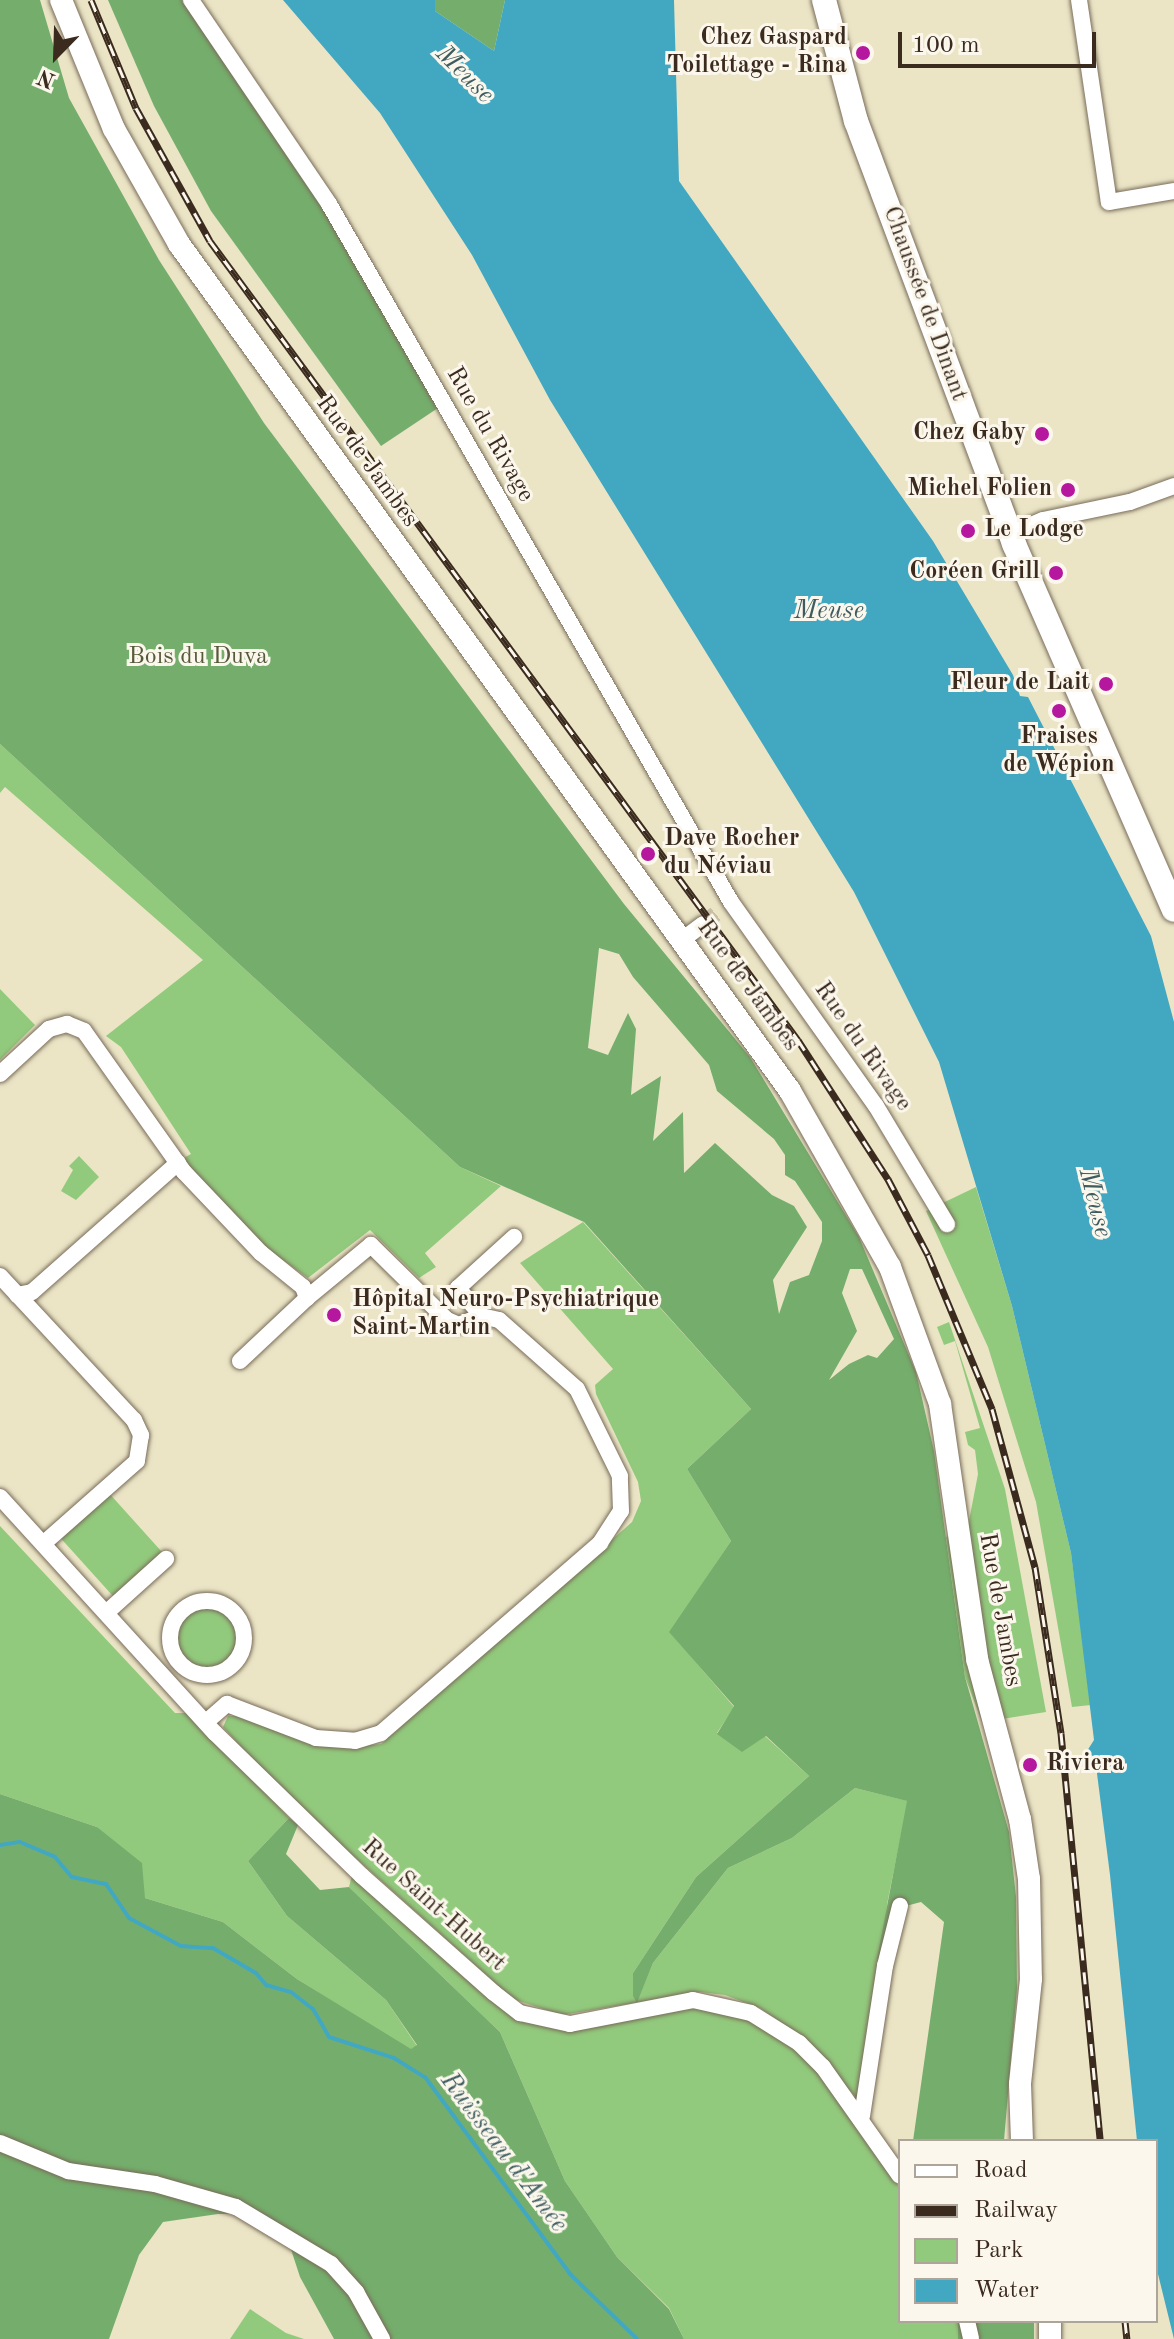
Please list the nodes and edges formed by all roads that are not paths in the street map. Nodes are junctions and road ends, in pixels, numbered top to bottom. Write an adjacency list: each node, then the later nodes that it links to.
1 (61, 0): 11 (main road, Rue de Jambes)
2 (191, 0): 14 (street, Rue du Rivage)
3 (824, 0): 7 (main road, Chaussée de Dinant)
4 (1079, 0): 5 (street)
5 (1174, 191)
6 (1174, 486): 7 (street)
7 (1010, 534): 8 (main road, Chaussée de Dinant)
8 (1169, 885): 9 (main road, Chaussée de Dinant)
9 (1174, 910)
10 (703, 924): 11 (street)
11 (682, 940): 30 (main road, Rue de Jambes)
12 (0, 1074): 13 (street)
13 (178, 1163): 17 (street); 18 (street)
14 (947, 1224)
15 (514, 1237): 19 (street)
16 (0, 1276): 17 (street)
17 (17, 1295): 22 (street)
18 (307, 1298): 19 (street); 20 (street)
19 (482, 1316): 27 (street)
20 (240, 1361)
21 (0, 1497): 22 (street, Rue Saint-Hubert)
22 (43, 1544): 24 (street, Rue Saint-Hubert)
23 (166, 1559): 24 (street)
24 (106, 1613): 26 (street, Rue Saint-Hubert)
25 (181, 1665): 25 (street); 26 (street)
26 (166, 1679): 27 (street, Rue Saint-Hubert)
27 (206, 1722): 29 (street, Rue Saint-Hubert)
28 (900, 1906): 29 (street)
29 (862, 2116): 32 (street, Rue Saint-Hubert)
30 (1022, 2139)
31 (0, 2143): 33 (street)
32 (898, 2173)
33 (382, 2339)

